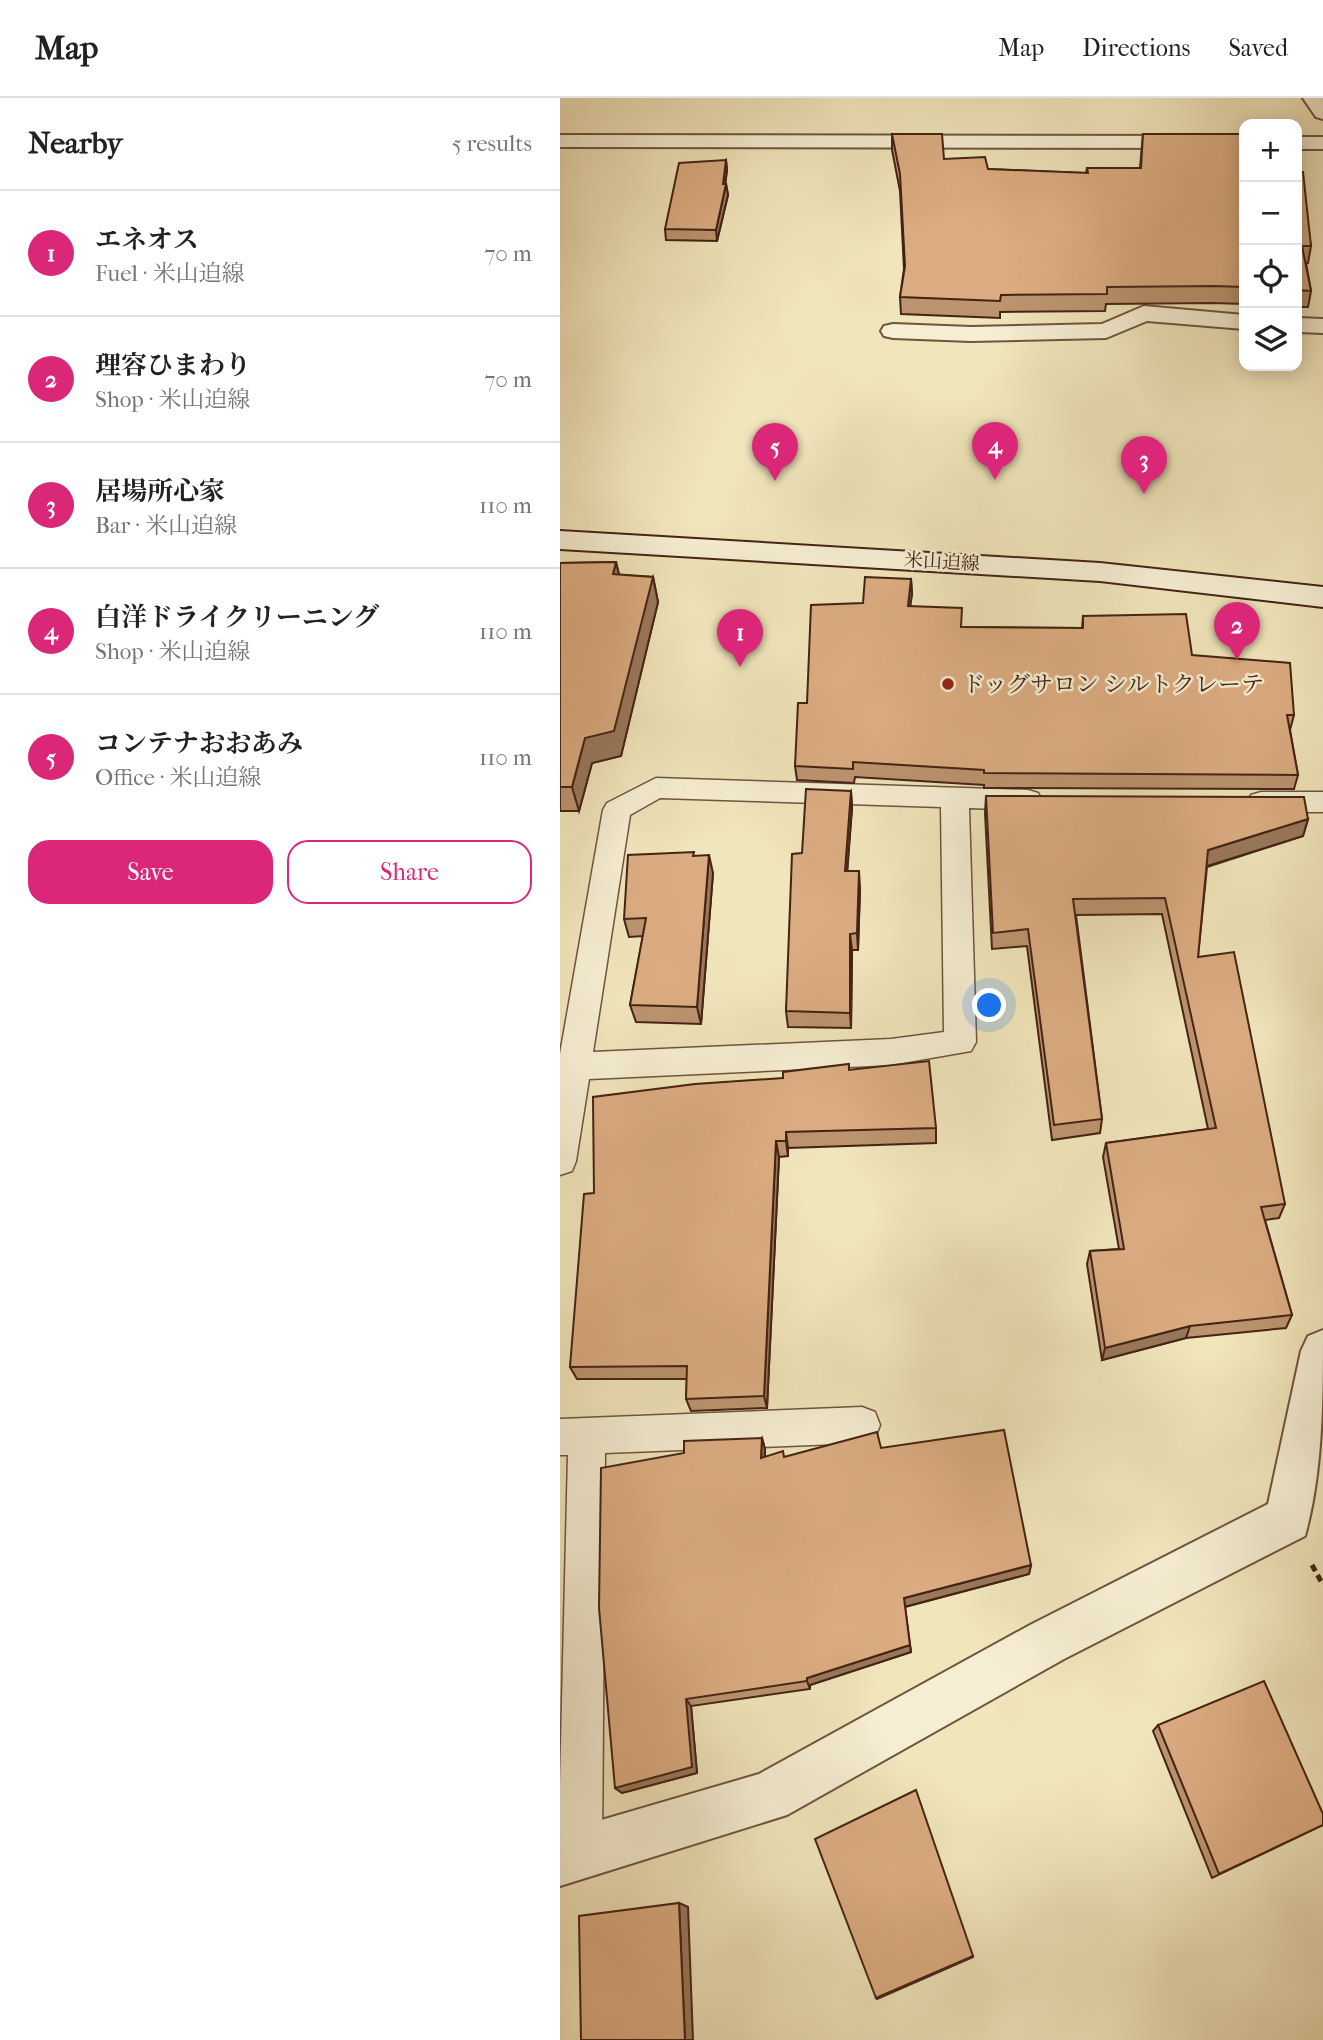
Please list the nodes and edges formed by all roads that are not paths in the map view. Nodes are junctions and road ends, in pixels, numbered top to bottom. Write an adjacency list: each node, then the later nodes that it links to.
1 (1313, 98): 2 (street)
2 (1323, 113)
3 (560, 141): 4 (street)
4 (1239, 142)
5 (1302, 143): 6 (street)
6 (1323, 143)
7 (1239, 322): 10 (street)
8 (1302, 325): 9 (street)
9 (1323, 326)
10 (893, 331)
11 (560, 540): 12 (street, 米山迫線)
12 (1323, 597)
13 (956, 800): 14 (lane); 17 (lane); 17 (lane)
14 (1051, 801)
15 (1228, 802): 16 (lane)
16 (1323, 802)
17 (567, 1067): 18 (lane)
18 (560, 1161)
19 (1323, 1351): 22 (street)
20 (862, 1425): 21 (lane)
21 (573, 1437): 22 (lane)
22 (570, 1856)

